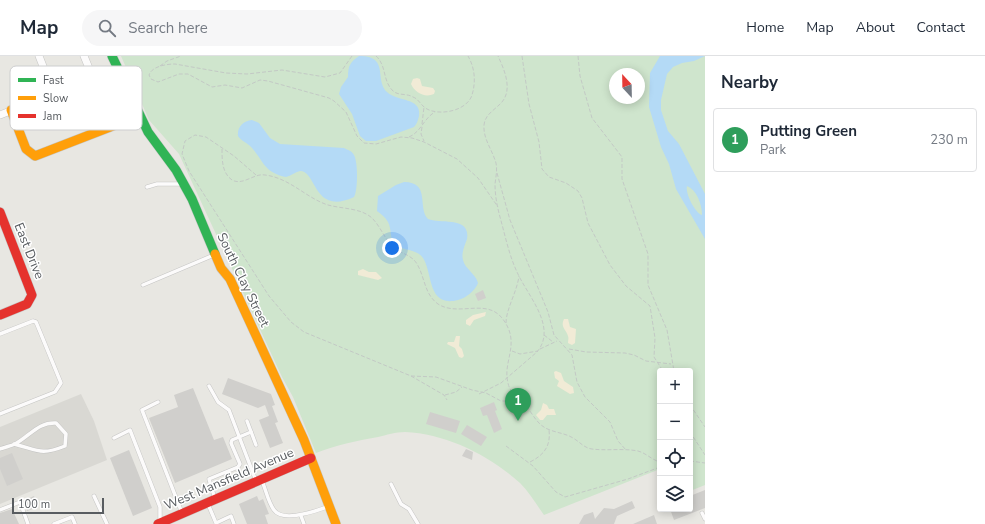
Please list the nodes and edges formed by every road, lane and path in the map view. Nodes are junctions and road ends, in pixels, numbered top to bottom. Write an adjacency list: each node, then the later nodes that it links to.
1 (39, 56): 11 (street)
2 (84, 56): 12 (street)
3 (112, 56): 13 (street, South Clay Street)
4 (181, 56): 14 (path)
5 (352, 56): 14 (path)
6 (376, 56): 15 (path)
7 (468, 56): 17 (path)
8 (498, 56): 26 (path)
9 (522, 56): 44 (path)
10 (578, 56): 45 (path)
11 (43, 66)
12 (88, 66)
13 (118, 66)
14 (160, 67): 23 (path)
15 (424, 107): 17 (path); 20 (path)
16 (10, 110): 18 (street)
17 (436, 112): 20 (path)
18 (0, 115)
19 (142, 119): 28 (street, South Clay Street)
20 (422, 126): 23 (path); 24 (path)
21 (19, 130): 22 (street)
22 (102, 130)
23 (409, 137): 24 (path)
24 (424, 142): 30 (path)
25 (222, 149): 27 (path); 27 (path); 48 (path)
26 (496, 172): 30 (path); 39 (path)
27 (256, 175): 36 (path)
28 (184, 184): 29 (lane); 32 (street, South Clay Street)
29 (147, 187)
30 (498, 207): 33 (path)
31 (0, 212): 35 (street, East Drive)
32 (215, 254): 34 (lane); 73 (street, South Clay Street)
33 (519, 276): 36 (path); 38 (path)
34 (143, 285)
35 (0, 315)
36 (506, 324): 43 (path)
37 (0, 334): 59 (lane)
38 (544, 335): 40 (path); 42 (path)
39 (558, 341): 40 (path); 41 (path)
40 (554, 342): 42 (path)
41 (568, 349): 44 (path); 71 (path)
42 (539, 350): 43 (path); 49 (path)
43 (511, 351): 49 (path)
44 (656, 362): 45 (path); 46 (path)
45 (672, 364): 47 (path)
46 (661, 368)
47 (673, 368)
48 (411, 376): 51 (path); 54 (path)
49 (507, 378): 52 (path); 56 (path)
50 (209, 386): 64 (lane)
51 (462, 387): 52 (path); 54 (path)
52 (482, 392): 53 (path); 56 (path)
53 (479, 394)
54 (444, 395): 55 (path)
55 (447, 400)
56 (519, 401): 62 (path)
57 (158, 402): 86 (lane)
58 (693, 409): 61 (path)
59 (0, 414)
60 (247, 421): 63 (lane)
61 (705, 427)
62 (549, 430): 71 (path); 76 (path)
63 (251, 432): 64 (lane); 68 (lane)
64 (239, 437): 79 (lane); 82 (lane)
65 (693, 437): 72 (path)
66 (114, 438): 93 (lane)
67 (14, 444): 67 (lane); 70 (lane)
68 (256, 445)
69 (506, 446): 76 (path)
70 (0, 449)
71 (626, 450): 74 (path)
72 (705, 455)
73 (311, 458): 79 (street, West Mansfield Avenue); 83 (street, South Clay Street)
74 (657, 460)
75 (693, 461): 77 (path)
76 (530, 463): 78 (path)
77 (705, 463)
78 (657, 468)
79 (259, 481): 82 (street, West Mansfield Avenue); 87 (lane)
80 (391, 484): 98 (lane)
81 (94, 496): 92 (lane)
82 (211, 501): 86 (street, West Mansfield Avenue); 94 (lane)
83 (329, 506): 87 (lane); 97 (street, South Clay Street)
84 (0, 510): 89 (lane)
85 (702, 513): 88 (lane)
86 (182, 514): 93 (street, West Mansfield Avenue)
87 (301, 516): 96 (lane)
88 (705, 519)
89 (28, 524)
90 (54, 524): 91 (lane)
91 (75, 524)
92 (107, 524)
93 (159, 524)
94 (214, 524): 95 (lane)
95 (234, 524)
96 (304, 524)
97 (336, 524)
98 (418, 524)

